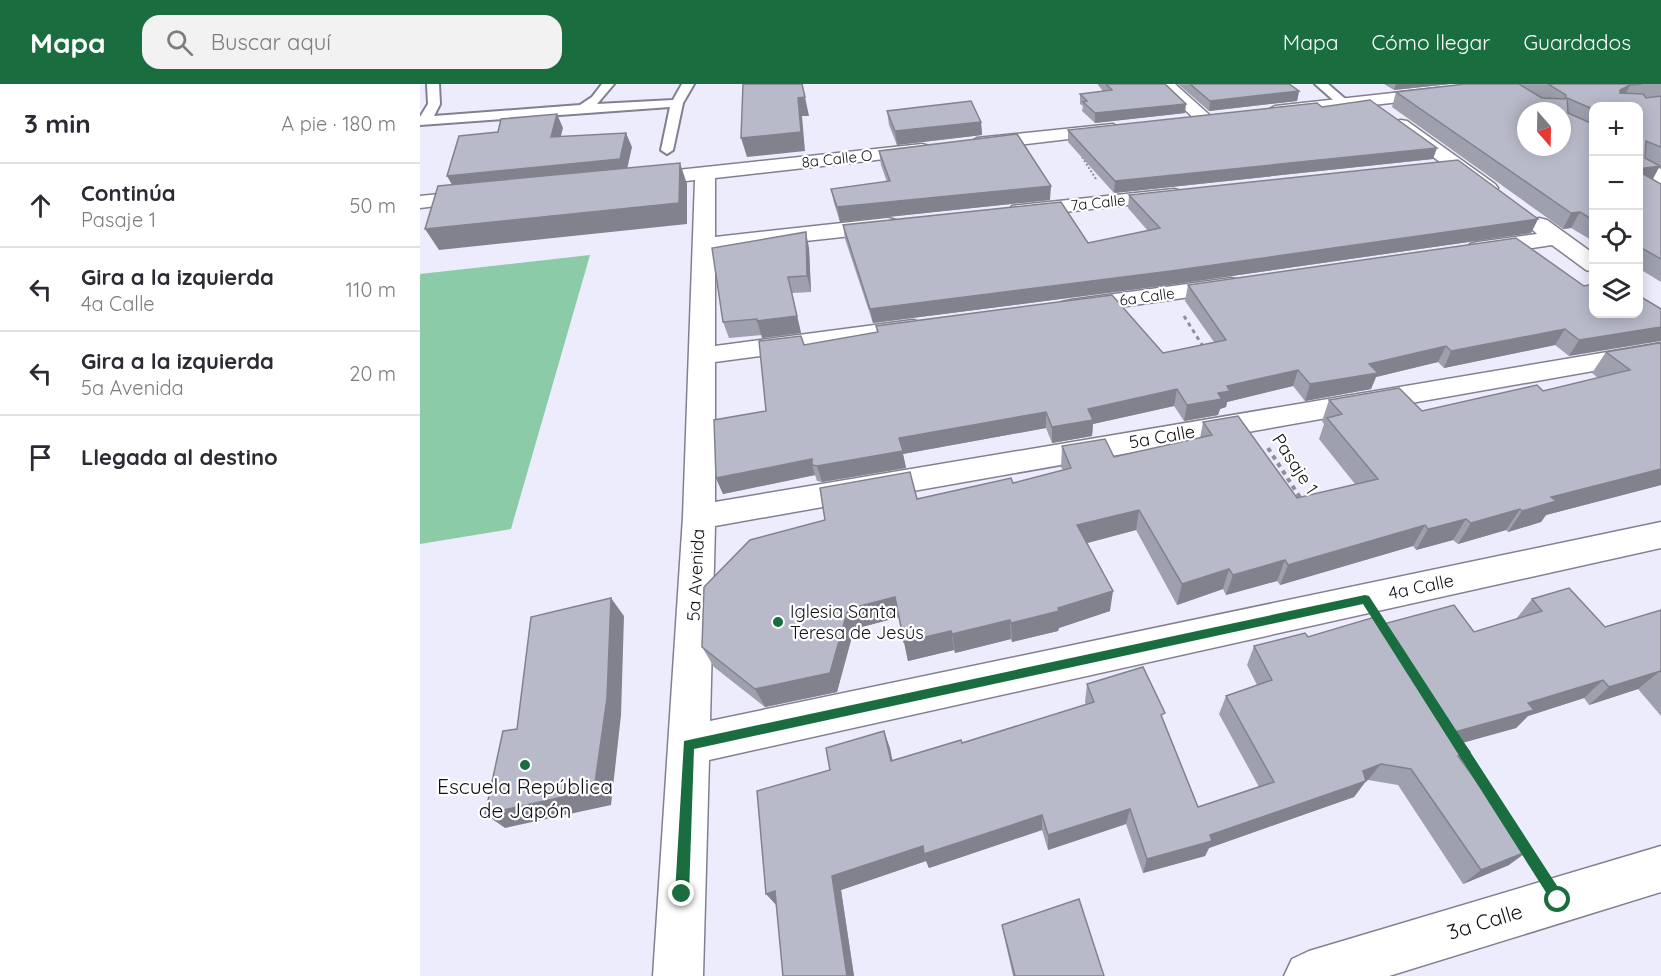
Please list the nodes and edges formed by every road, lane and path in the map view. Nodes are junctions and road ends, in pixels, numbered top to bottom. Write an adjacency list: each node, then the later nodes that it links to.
1 (433, 84): 14 (lane)
2 (608, 84): 10 (lane)
3 (688, 84): 8 (lane)
4 (1165, 84): 13 (street)
5 (1321, 84): 9 (lane)
6 (1461, 91): 7 (street)
7 (1369, 101): 9 (street); 21 (street)
8 (677, 103): 10 (lane); 20 (lane)
9 (1344, 104): 11 (street)
10 (583, 108): 14 (lane)
11 (1263, 112)
12 (1228, 116): 13 (street)
13 (1205, 119): 15 (street)
14 (423, 121)
15 (1182, 121)
16 (1136, 126): 17 (street)
17 (1067, 134): 18 (street); 30 (path)
18 (962, 146)
19 (939, 148): 24 (street, 8a Calle O)
20 (666, 150)
21 (1456, 165): 23 (street); 29 (street)
22 (1643, 167): 25 (street)
23 (1420, 169)
24 (705, 174): 26 (street, 8a Calle O); 36 (street, 5a Avenida)
25 (1661, 178)
26 (622, 182)
27 (1194, 193): 30 (street, 7a Calle)
28 (503, 194): 31 (street)
29 (1502, 198)
30 (1110, 201): 33 (street, 7a Calle)
31 (420, 202)
32 (1520, 211): 35 (street)
33 (994, 214)
34 (913, 222): 36 (street)
35 (1556, 238): 37 (street); 38 (street)
36 (705, 245): 45 (street, 5a Avenida)
37 (1451, 253)
38 (1592, 264)
39 (1251, 282): 40 (street, 6a Calle)
40 (1169, 294): 41 (street, 6a Calle); 44 (path)
41 (1053, 309)
42 (936, 325): 45 (street)
43 (1661, 351): 46 (street, 5a Calle)
44 (1207, 353)
45 (702, 356): 48 (street, 5a Avenida)
46 (1251, 422): 47 (path, Pasaje 1); 48 (street, 5a Calle)
47 (1302, 500)
48 (699, 517): 50 (street, 5a Avenida)
49 (1661, 535): 50 (street, 4a Calle)
50 (688, 745): 54 (street, 5a Avenida)
51 (1462, 749): 53 (path)
52 (1661, 869): 53 (street, 3a Calle)
53 (1558, 900): 55 (street, 3a Calle)
54 (678, 976)
55 (1310, 976)

